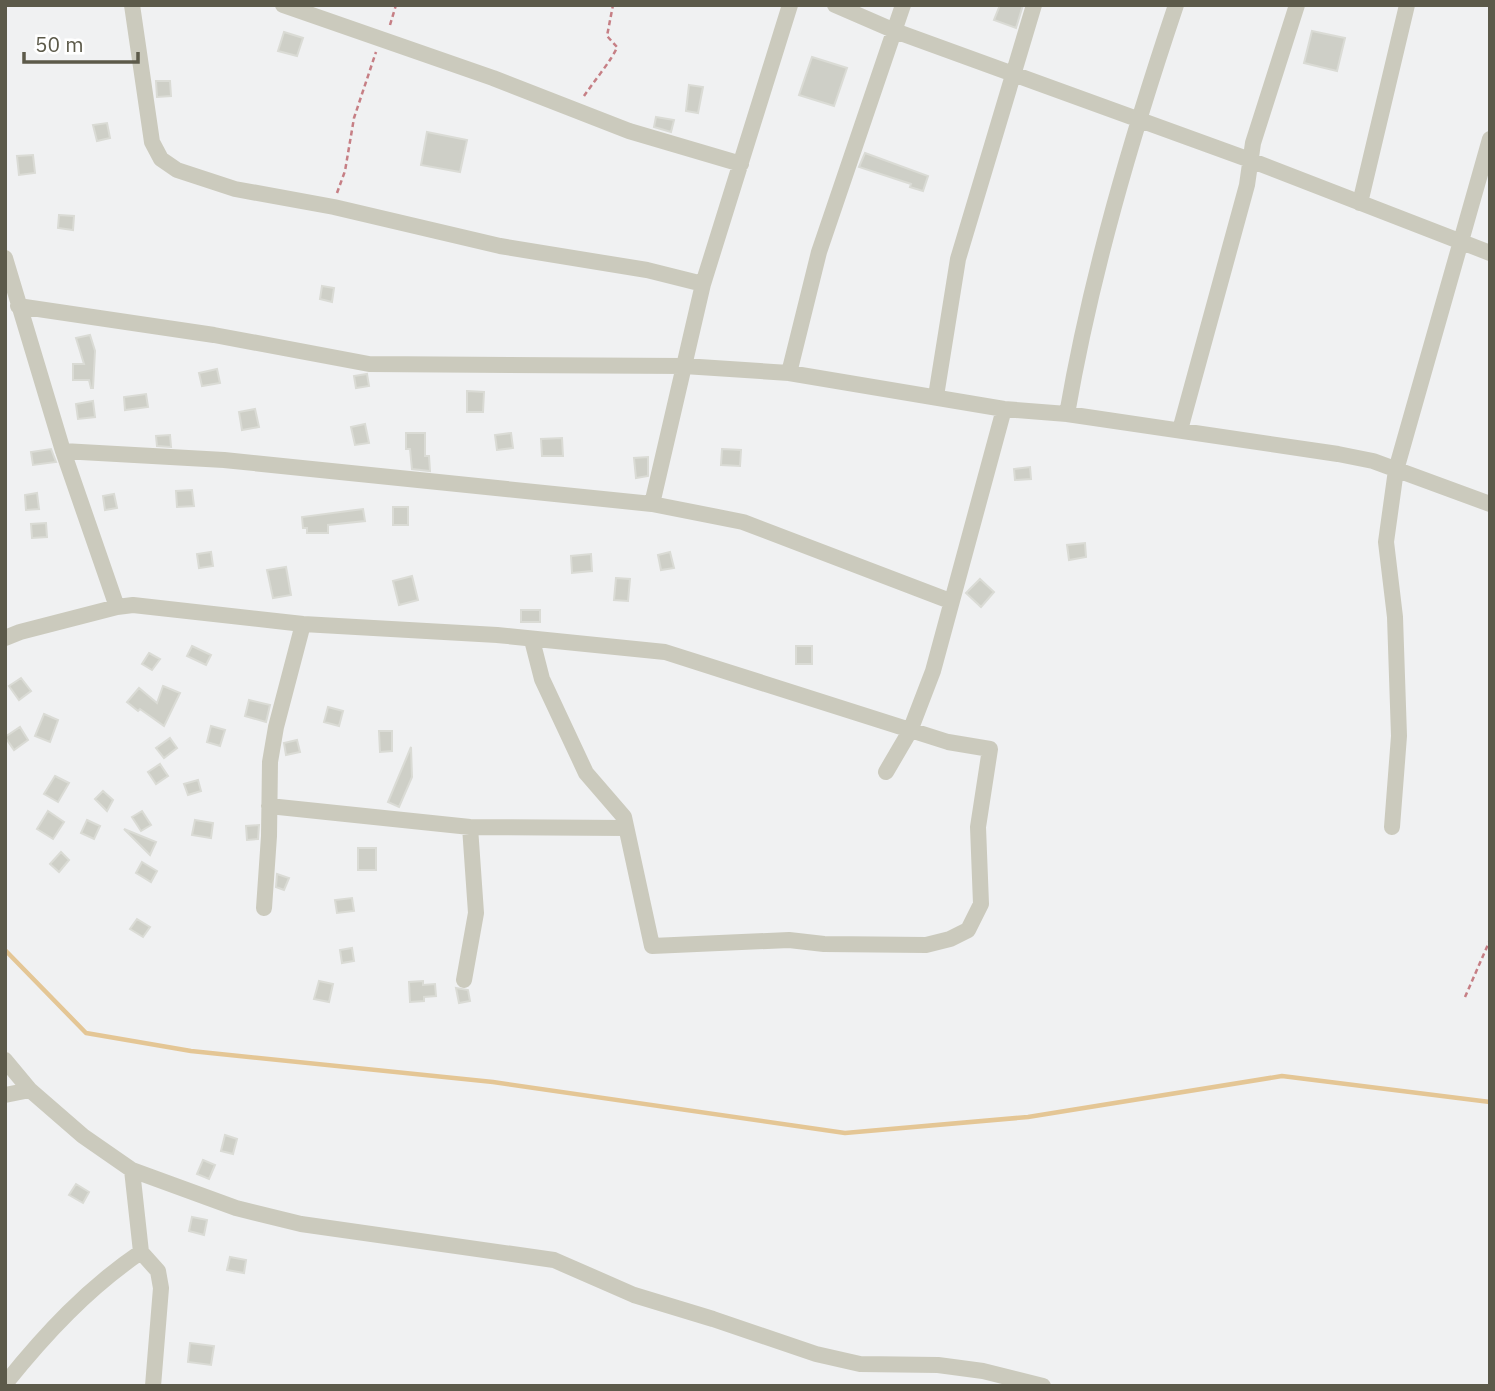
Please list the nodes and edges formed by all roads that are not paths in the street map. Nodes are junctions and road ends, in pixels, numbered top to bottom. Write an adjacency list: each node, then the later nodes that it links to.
1 (132, 5): 20 (street)
2 (283, 5): 15 (street)
3 (790, 5): 15 (street)
4 (835, 5): 10 (street)
5 (903, 5): 10 (street)
6 (1034, 5): 11 (street)
7 (1175, 5): 12 (street)
8 (1297, 5): 14 (street)
9 (1407, 5): 16 (street)
10 (895, 31): 11 (street); 23 (street)
11 (1013, 74): 12 (street); 24 (street)
12 (1137, 120): 14 (street); 26 (street)
13 (1490, 139): 17 (street)
14 (1250, 160): 16 (street); 27 (street)
15 (741, 164): 20 (street)
16 (1360, 203): 17 (street)
17 (1460, 242): 18 (street); 29 (street)
18 (1490, 253)
19 (5, 258): 21 (street)
20 (703, 284): 22 (street)
21 (18, 306): 22 (street); 28 (street)
22 (684, 366): 23 (street); 30 (street)
23 (789, 373): 24 (street)
24 (936, 396): 25 (street)
25 (1004, 409): 26 (street); 32 (street)
26 (1067, 414): 27 (street)
27 (1180, 430): 29 (street)
28 (63, 451): 30 (street); 33 (street)
29 (1396, 470): 31 (street); 41 (street)
30 (652, 504): 32 (street)
31 (1490, 504)
32 (950, 601): 37 (street)
33 (117, 607): 34 (street); 35 (street)
34 (303, 624): 36 (street); 39 (street)
35 (5, 638)
36 (532, 640): 37 (street); 42 (street)
37 (910, 731): 38 (street); 42 (street)
38 (886, 772)
39 (269, 806): 40 (street); 43 (street)
40 (470, 827): 42 (street); 44 (street)
41 (1392, 827)
42 (626, 828)
43 (264, 908)
44 (464, 980)
45 (6, 1062): 46 (street)
46 (30, 1090): 47 (street); 48 (street)
47 (5, 1095)
48 (132, 1170): 49 (street); 52 (street)
49 (141, 1252): 50 (street); 51 (street)
50 (5, 1384)
51 (153, 1386)
52 (1043, 1386)

